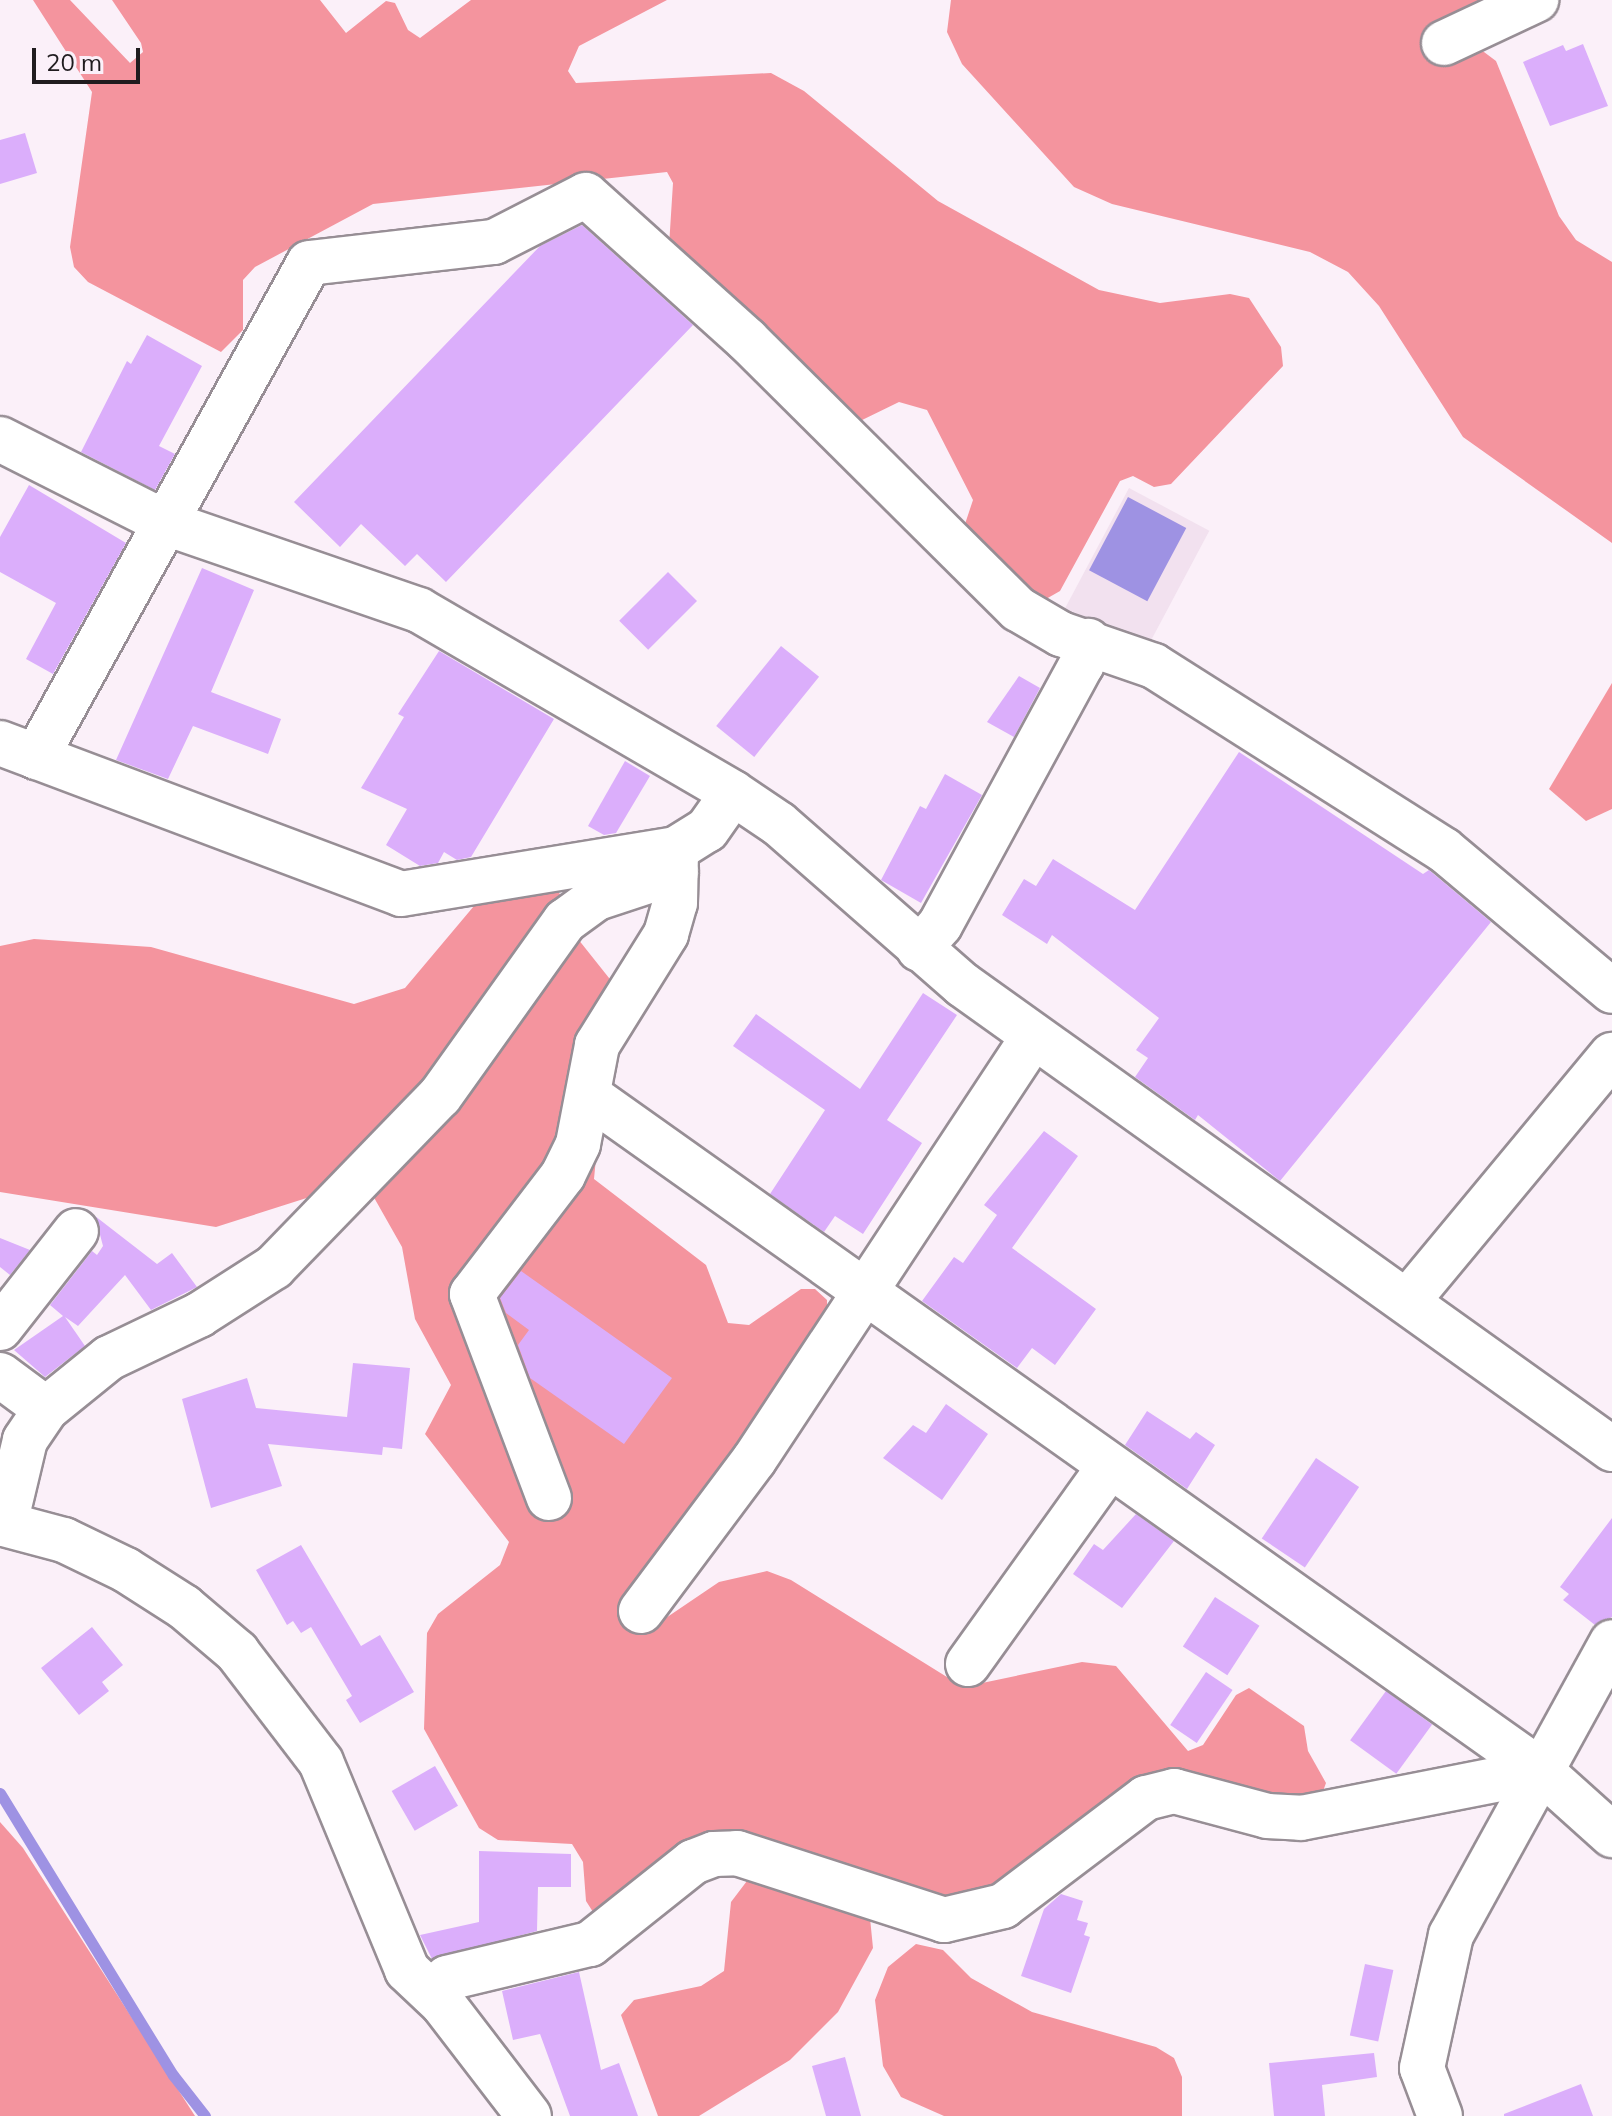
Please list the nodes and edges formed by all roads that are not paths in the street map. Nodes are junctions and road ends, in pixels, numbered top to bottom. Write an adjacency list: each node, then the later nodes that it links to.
1 (1536, 0): 2 (street)
2 (1444, 43)
3 (0, 439): 4 (street)
4 (166, 523): 5 (street); 6 (street); 7 (street)
5 (1088, 641): 9 (street); 10 (street)
6 (18, 750): 8 (street)
7 (733, 793): 8 (street); 9 (street)
8 (676, 860): 13 (street); 19 (street)
9 (919, 949): 11 (street)
10 (1612, 991)
11 (1033, 1037): 15 (street); 16 (street)
12 (1612, 1055): 16 (street)
13 (588, 1095): 15 (street); 22 (street)
14 (76, 1231): 17 (street)
15 (864, 1292): 21 (street); 24 (street)
16 (1410, 1298): 20 (street)
17 (0, 1328)
18 (0, 1375): 19 (street)
19 (46, 1409): 23 (street)
20 (1612, 1449)
21 (1109, 1467): 26 (street); 27 (street)
22 (549, 1498)
23 (3, 1524): 29 (street)
24 (641, 1611)
25 (1612, 1642): 27 (street)
26 (968, 1664)
27 (1541, 1771): 28 (street); 29 (street); 31 (street)
28 (1612, 1835)
29 (432, 1993): 30 (street)
30 (529, 2116)
31 (1440, 2116)

